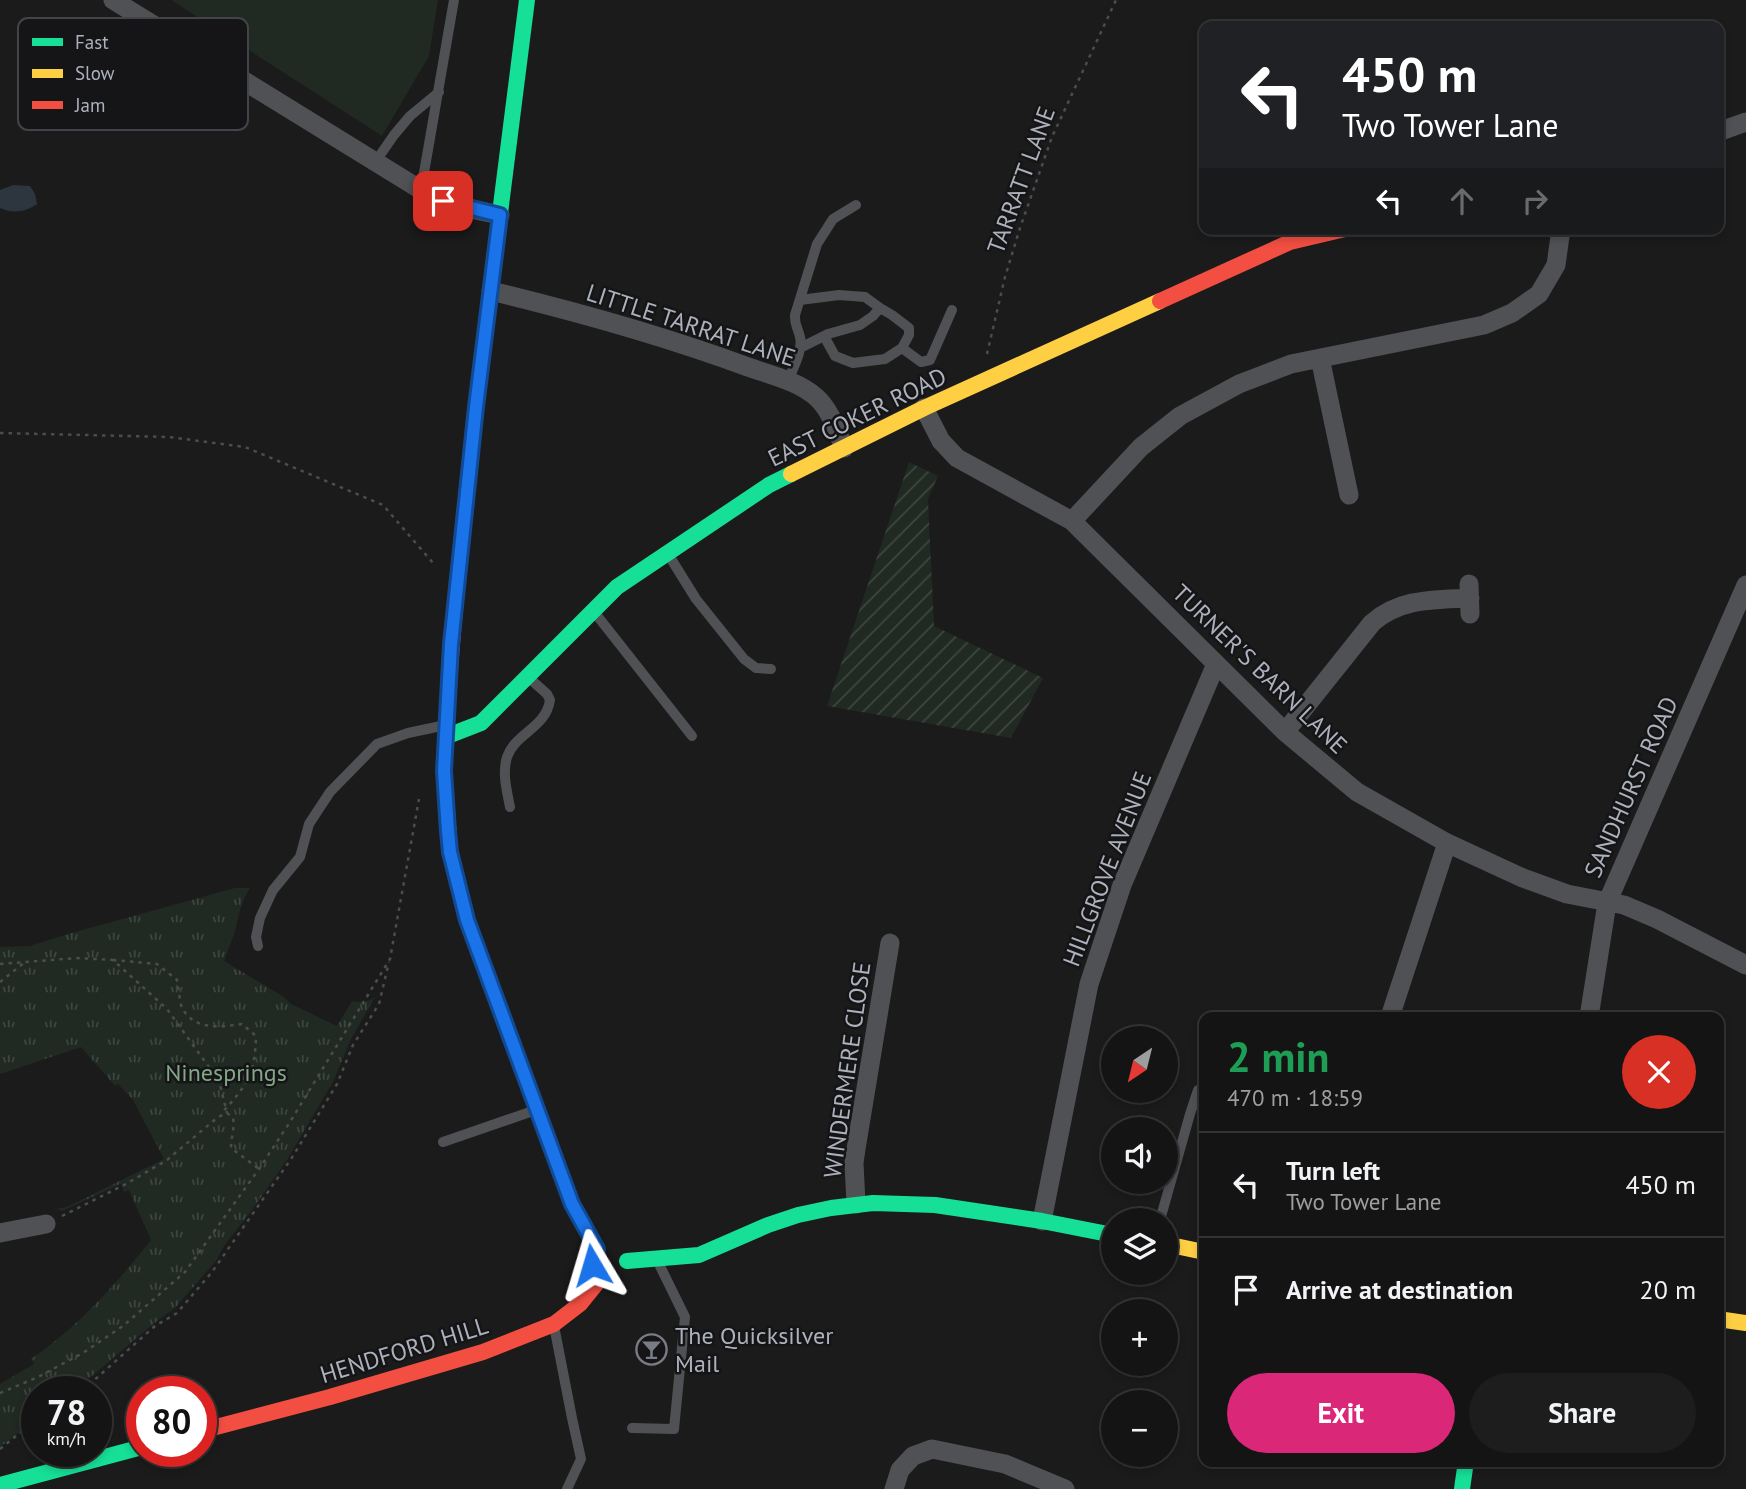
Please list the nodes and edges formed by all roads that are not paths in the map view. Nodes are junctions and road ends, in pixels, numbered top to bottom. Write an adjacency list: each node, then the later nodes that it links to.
1 (113, 0): 4 (street)
2 (454, 0): 6 (lane)
3 (527, 0): 12 (main road)
4 (142, 18)
5 (248, 83): 9 (street)
6 (439, 92): 9 (lane); 10 (lane)
7 (1746, 122): 8 (street)
8 (1724, 130)
9 (376, 161): 10 (street)
10 (421, 190): 12 (street)
11 (856, 205): 16 (lane)
12 (500, 215): 15 (main road)
13 (1320, 235): 24 (main road, EAST COKER ROAD)
14 (1560, 235): 22 (street)
15 (491, 291): 23 (street, LITTLE TARRAT LANE); 35 (main road)
16 (800, 300): 17 (lane); 20 (lane)
17 (880, 308): 19 (lane); 21 (lane)
18 (951, 310): 21 (lane)
19 (824, 336): 20 (lane); 21 (lane)
20 (800, 348): 23 (lane)
21 (902, 348)
22 (1320, 358): 26 (street); 27 (street)
23 (788, 381): 25 (street, LITTLE TARRAT LANE)
24 (923, 408): 25 (main road, EAST COKER ROAD); 27 (street, TURNER'S BARN LANE)
25 (844, 448): 28 (main road, EAST COKER ROAD)
26 (1349, 495)
27 (1072, 521): 32 (street, TURNER'S BARN LANE)
28 (668, 554): 31 (main road, EAST COKER ROAD); 33 (lane)
29 (1746, 585): 40 (street, SANDHURST ROAD)
30 (1470, 599): 36 (street)
31 (593, 611): 34 (main road, EAST COKER ROAD); 37 (lane)
32 (1216, 664): 36 (street, TURNER'S BARN LANE); 51 (street, HILLGROVE AVENUE)
33 (771, 669)
34 (527, 677): 35 (main road, EAST COKER ROAD); 38 (lane)
35 (445, 731): 42 (lane); 47 (main road)
36 (1286, 732): 39 (street, TURNER'S BARN LANE)
37 (692, 736)
38 (510, 807)
39 (1447, 843): 40 (street, TURNER'S BARN LANE); 44 (street)
40 (1607, 903): 43 (street, TURNER'S BARN LANE); 45 (street, SANDHURST ROAD)
41 (890, 943): 49 (street, WINDERMERE CLOSE)
42 (258, 946)
43 (1746, 965)
44 (1392, 1012)
45 (1590, 1012)
46 (1199, 1090): 50 (lane)
47 (538, 1110): 48 (lane); 58 (main road)
48 (443, 1142)
49 (856, 1204): 51 (main road); 57 (main road)
50 (1163, 1208)
51 (1042, 1221): 53 (main road)
52 (46, 1224): 54 (street)
53 (1101, 1232)
54 (0, 1233)
55 (1178, 1247): 56 (main road)
56 (1199, 1251)
57 (657, 1259): 58 (main road); 63 (lane)
58 (613, 1262): 61 (main road, HENDFORD HILL)
59 (1724, 1320): 60 (main road)
60 (1746, 1323)
61 (554, 1324): 62 (main road, HENDFORD HILL); 67 (lane)
62 (217, 1427)
63 (632, 1428)
64 (126, 1451): 66 (main road)
65 (1465, 1467): 70 (main road)
66 (0, 1485)
67 (567, 1489)
68 (894, 1489): 69 (street)
69 (1065, 1489)
70 (1462, 1489)

